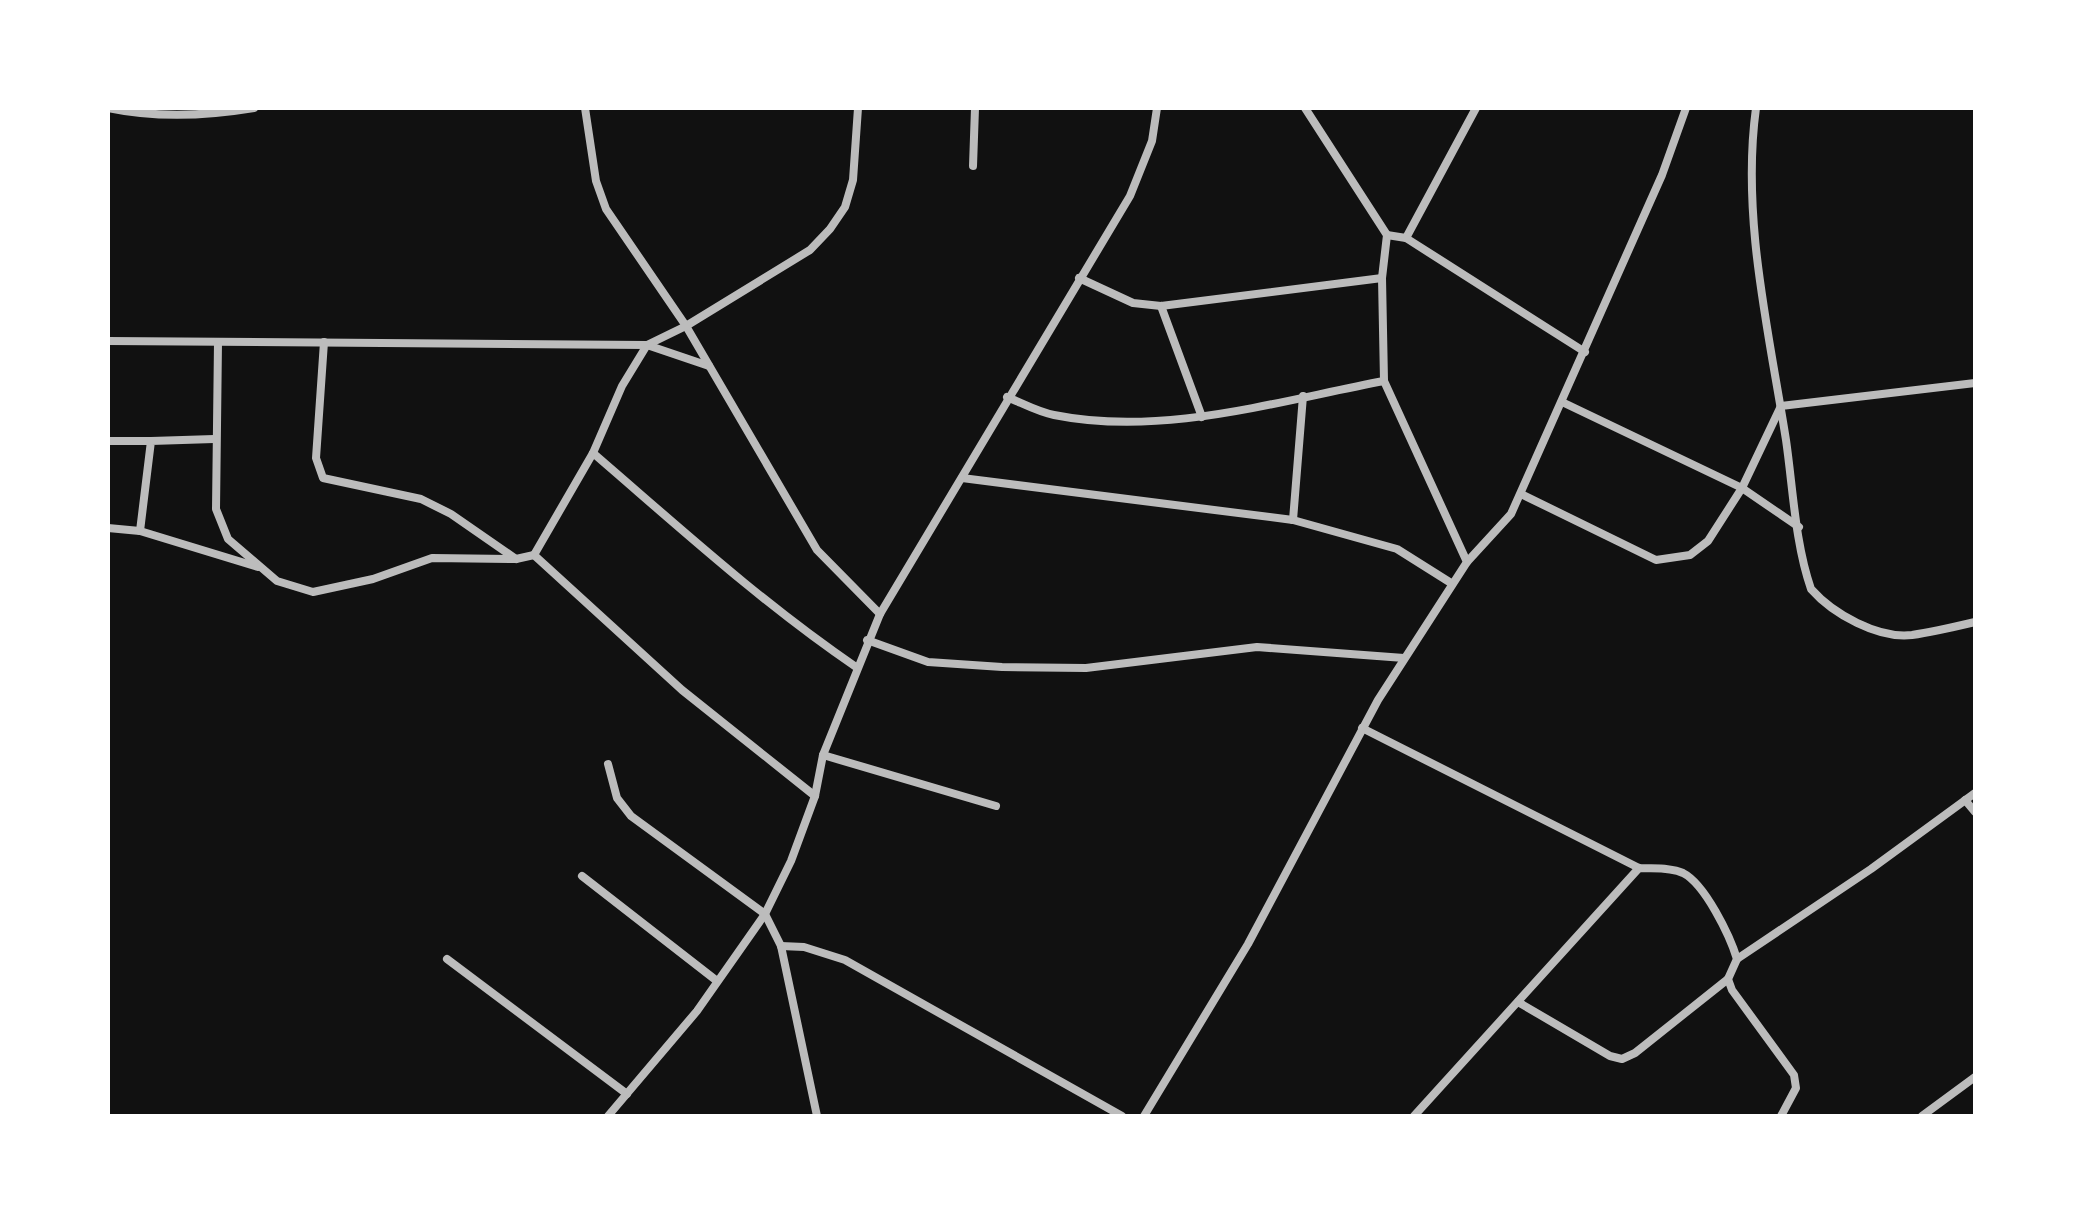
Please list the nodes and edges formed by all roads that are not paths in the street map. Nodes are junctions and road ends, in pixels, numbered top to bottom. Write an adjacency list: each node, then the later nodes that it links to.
1 (108, 108): 2 (street)
2 (254, 108)
3 (585, 108): 17 (street)
4 (858, 108): 17 (street)
5 (975, 108): 11 (street)
6 (1157, 108): 14 (street)
7 (1305, 108): 12 (street)
8 (1476, 108): 13 (street)
9 (1686, 108): 22 (street)
10 (1756, 108): 29 (street)
11 (973, 166)
12 (1387, 235): 13 (street); 15 (street)
13 (1406, 238): 22 (street)
14 (1079, 278): 16 (street); 27 (street)
15 (1382, 278): 16 (street); 24 (street)
16 (1161, 306): 30 (street)
17 (686, 326): 21 (street); 23 (street)
18 (108, 341): 19 (street)
19 (218, 342): 20 (street); 31 (street)
20 (324, 342): 21 (street); 43 (street)
21 (647, 345): 23 (street); 34 (street)
22 (1585, 352): 28 (street)
23 (709, 366): 47 (street)
24 (1384, 381): 26 (street); 44 (street)
25 (1975, 383): 29 (street)
26 (1303, 396): 30 (street); 38 (street)
27 (1007, 397): 30 (street); 35 (street)
28 (1562, 402): 36 (street); 37 (street)
29 (1781, 406): 36 (street); 39 (street)
30 (1202, 417)
31 (214, 439): 33 (street); 45 (street)
32 (108, 441): 33 (street)
33 (151, 441): 41 (street)
34 (593, 453): 42 (street); 51 (street)
35 (962, 478): 38 (street); 47 (street)
36 (1742, 488): 37 (street); 39 (street)
37 (1521, 494): 44 (street)
38 (1293, 520): 46 (street)
39 (1799, 527): 48 (street)
40 (108, 528): 41 (street)
41 (140, 531): 45 (street)
42 (534, 555): 43 (street); 56 (street)
43 (516, 559): 45 (street)
44 (1467, 562): 46 (street)
45 (262, 568)
46 (1451, 583): 50 (street)
47 (880, 614): 49 (street)
48 (1975, 622)
49 (867, 640): 50 (street); 51 (street)
50 (1404, 658): 52 (street)
51 (856, 667): 53 (street)
52 (1362, 728): 60 (street); 74 (street)
53 (823, 755): 56 (street); 58 (street)
54 (608, 764): 62 (street)
55 (1975, 793): 57 (street)
56 (815, 796): 62 (street)
57 (1965, 800): 59 (street); 65 (street)
58 (996, 806)
59 (1975, 812)
60 (1639, 868): 65 (street); 68 (street)
61 (582, 876): 67 (street)
62 (765, 914): 63 (street); 67 (street)
63 (781, 946): 72 (street); 73 (street)
64 (447, 959): 70 (street)
65 (1737, 959): 66 (street)
66 (1728, 979): 68 (street); 76 (street)
67 (717, 981): 70 (street)
68 (1518, 1002): 75 (street)
69 (1975, 1077): 77 (street)
70 (627, 1094): 71 (street)
71 (608, 1116)
72 (817, 1116)
73 (1122, 1116)
74 (1144, 1116)
75 (1414, 1116)
76 (1781, 1116)
77 (1922, 1116)

